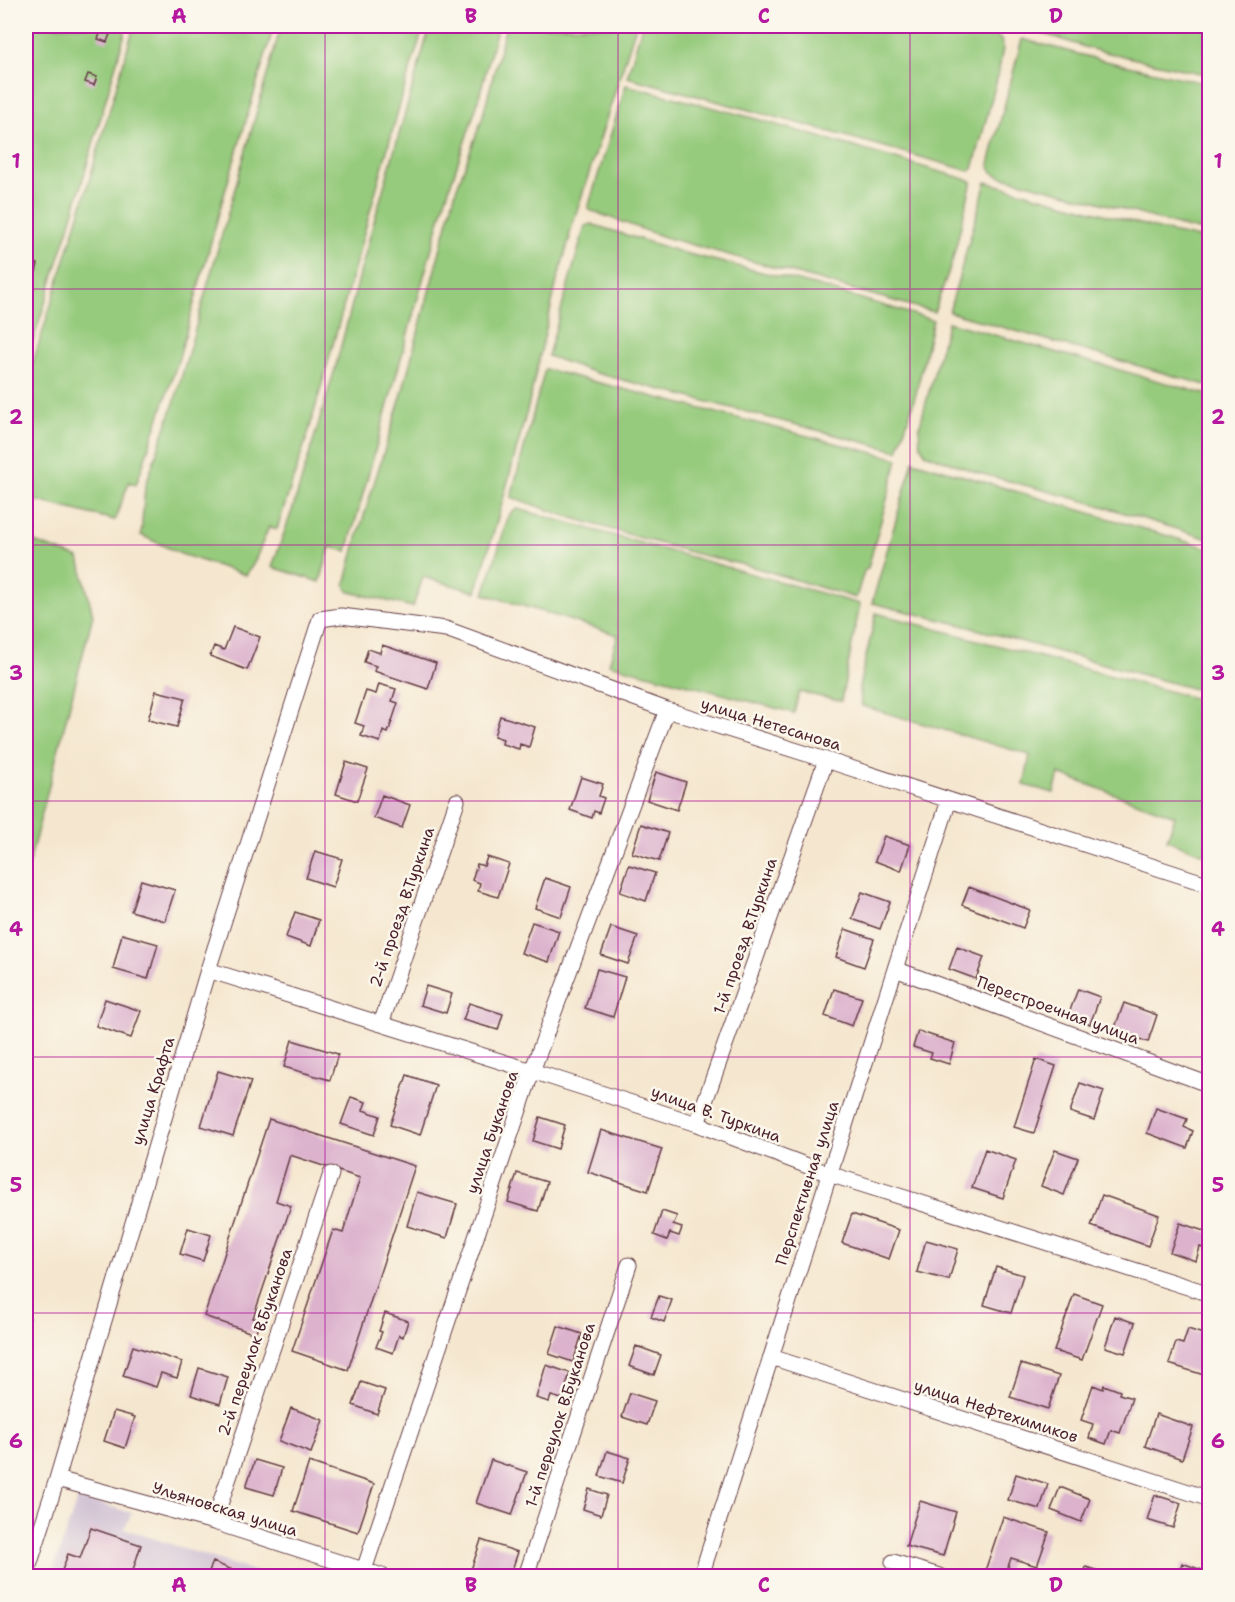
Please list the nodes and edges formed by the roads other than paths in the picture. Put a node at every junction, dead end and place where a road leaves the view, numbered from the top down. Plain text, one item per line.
1 (320, 619) joint
2 (667, 710) junction
3 (826, 759) junction
4 (949, 800) junction
5 (457, 801) dead end
6 (1209, 885) edge
7 (895, 969) junction
8 (208, 970) junction
9 (381, 1024) junction
10 (532, 1071) junction
11 (1209, 1085) edge
12 (697, 1124) junction
13 (331, 1174) dead end
14 (829, 1174) junction
15 (629, 1265) dead end
16 (1209, 1294) edge
17 (771, 1357) junction
18 (57, 1479) junction
19 (1209, 1499) edge
20 (214, 1522) junction
21 (893, 1562) dead end
22 (364, 1570) junction
23 (26, 1575) edge
24 (382, 1576) edge
25 (526, 1576) edge
26 (701, 1576) edge
27 (939, 1576) edge

1 - 2 street, улица Нетесанова
1 - 8 street, улица Крафта
2 - 3 street, улица Нетесанова
2 - 10 street, улица Буканова
3 - 4 street, улица Нетесанова
3 - 12 street, 1-й проезд В.Туркина
4 - 6 street, улица Нетесанова
4 - 7 street, Перспективная улица
5 - 9 street, 2-й проезд В.Туркина
7 - 11 street, Перестроечная улица
7 - 14 street, Перспективная улица
8 - 9 street, улица В. Туркина
8 - 18 street, улица Крафта
9 - 10 street, улица В. Туркина
10 - 12 street, улица В. Туркина
10 - 22 street, улица Буканова
12 - 14 street, улица В. Туркина
13 - 20 street, 2-й переулок В.Буканова
14 - 16 street, улица В. Туркина
14 - 17 street, Перспективная улица
15 - 25 street, 1-й переулок В.Буканова
17 - 19 street, улица Нефтехимиков
17 - 26 street, Перспективная улица
18 - 20 street, Ульяновская улица
18 - 23 street, улица Крафта
20 - 22 street, Ульяновская улица
21 - 27 street
22 - 24 street, Ульяновская улица

